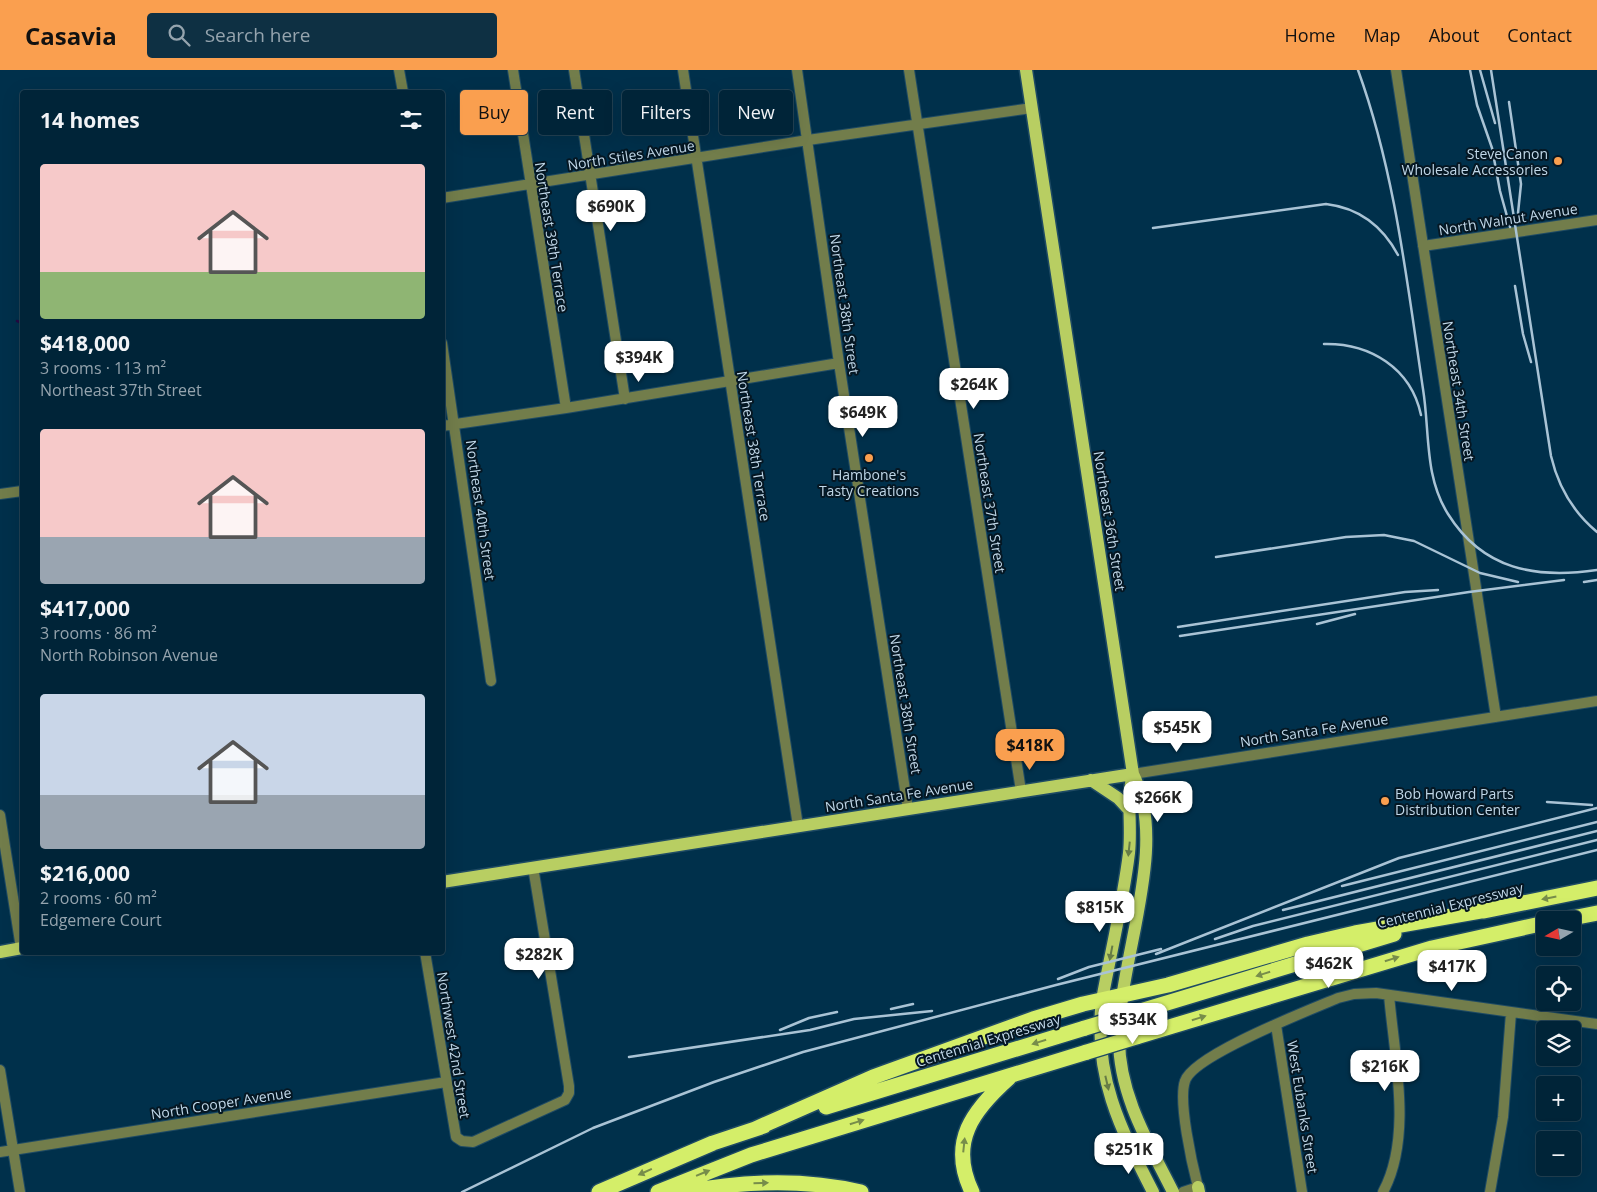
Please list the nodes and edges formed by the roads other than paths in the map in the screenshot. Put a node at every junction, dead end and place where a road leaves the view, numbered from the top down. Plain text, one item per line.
1 (400, 70) edge
2 (513, 70) edge
3 (574, 70) edge
4 (683, 70) edge
5 (797, 70) edge
6 (909, 70) edge
7 (1026, 70) edge
8 (1396, 70) edge
9 (403, 90) edge
10 (1032, 108) junction
11 (918, 126) junction
12 (808, 140) junction
13 (697, 159) junction
14 (589, 175) junction
15 (529, 184) junction
16 (445, 198) edge
17 (1597, 220) edge
18 (1423, 246) junction
19 (445, 362) edge
20 (839, 363) junction
21 (730, 380) junction
22 (625, 399) junction
23 (566, 408) junction
24 (455, 424) junction
25 (445, 426) edge
26 (20, 491) edge
27 (0, 494) edge
28 (491, 681) dead end
29 (1597, 701) edge
30 (1496, 717) junction
31 (1133, 774) junction
32 (1091, 780) junction
33 (1021, 791) junction
34 (908, 809) junction
35 (1130, 811) junction
36 (0, 815) edge
37 (798, 826) junction
38 (533, 868) junction
39 (445, 882) edge
40 (1597, 888) edge
41 (1492, 909) junction
42 (1597, 913) edge
43 (1581, 916) edge
44 (1536, 925) edge
45 (20, 936) edge
46 (20, 948) edge
47 (0, 952) edge
48 (425, 955) edge
49 (1122, 995) junction
50 (1389, 995) junction
51 (1102, 1000) junction
52 (1511, 1013) junction
53 (1597, 1024) edge
54 (1276, 1025) junction
55 (0, 1070) edge
56 (1012, 1075) junction
57 (446, 1082) junction
58 (755, 1129) junction
59 (13, 1150) junction
60 (0, 1152) edge
61 (1198, 1189) edge
62 (20, 1192) edge
63 (599, 1192) edge
64 (658, 1192) edge
65 (684, 1192) edge
66 (861, 1192) edge
67 (972, 1192) edge
68 (1153, 1192) edge
69 (1173, 1192) edge
70 (1183, 1192) edge
71 (1302, 1192) edge
72 (1383, 1192) edge
73 (1490, 1192) edge

1 - 9 street
2 - 15 street, Northeast 39th Terrace
3 - 14 street
4 - 13 street, Northeast 38th Terrace
5 - 12 street, Northeast 38th Street
6 - 11 street, Northeast 37th Street
7 - 10 main road, Northeast 36th Street
8 - 18 street, Northeast 34th Street
10 - 11 street, North Stiles Avenue
10 - 31 main road, Northeast 36th Street
11 - 12 street, North Stiles Avenue
11 - 33 street, Northeast 37th Street
12 - 13 street, North Stiles Avenue
12 - 20 street, Northeast 38th Street
13 - 14 street, North Stiles Avenue
13 - 21 street, Northeast 38th Terrace
14 - 15 street, North Stiles Avenue
14 - 22 street
15 - 16 street, North Stiles Avenue
15 - 23 street, Northeast 39th Terrace
17 - 18 street, North Walnut Avenue
18 - 30 street, Northeast 34th Street
19 - 24 street, Northeast 40th Street
20 - 21 street
20 - 34 street, Northeast 38th Street
21 - 22 street
21 - 37 street, Northeast 38th Terrace
22 - 23 street
23 - 24 street
24 - 25 street
24 - 28 street, Northeast 40th Street
26 - 27 street
29 - 30 street, North Santa Fe Avenue
30 - 31 street, North Santa Fe Avenue
31 - 32 main road, North Santa Fe Avenue
31 - 35 main road
31 - 49 main road, Northeast 36th Street
32 - 33 main road, North Santa Fe Avenue
32 - 35 main road
33 - 34 main road, North Santa Fe Avenue
34 - 37 main road, North Santa Fe Avenue
35 -> 51 main road
36 - 45 street
37 - 38 main road, North Santa Fe Avenue
38 - 39 main road, North Santa Fe Avenue
38 - 57 street, Northwest 42nd Street
40 -> 41 highway, Centennial Expressway
41 - 49 highway
41 -> 58 highway, Centennial Expressway, bridge
42 - 43 highway
56 -> 44 highway, bridge
46 - 47 main road
48 - 57 street, Northwest 42nd Street
49 - 51 highway
49 - 69 main road
50 - 52 street
50 - 54 street
50 - 72 street
51 - 58 highway
51 -> 68 main road
52 - 53 street
52 - 73 street
54 - 61 street
54 - 71 street, West Eubanks Street
55 - 59 street
64 -> 56 highway
67 -> 56 highway
57 - 59 street, North Cooper Avenue
58 -> 63 highway, Centennial Expressway
59 - 60 street, North Cooper Avenue
59 - 62 street
61 - 70 street
65 -> 66 highway

